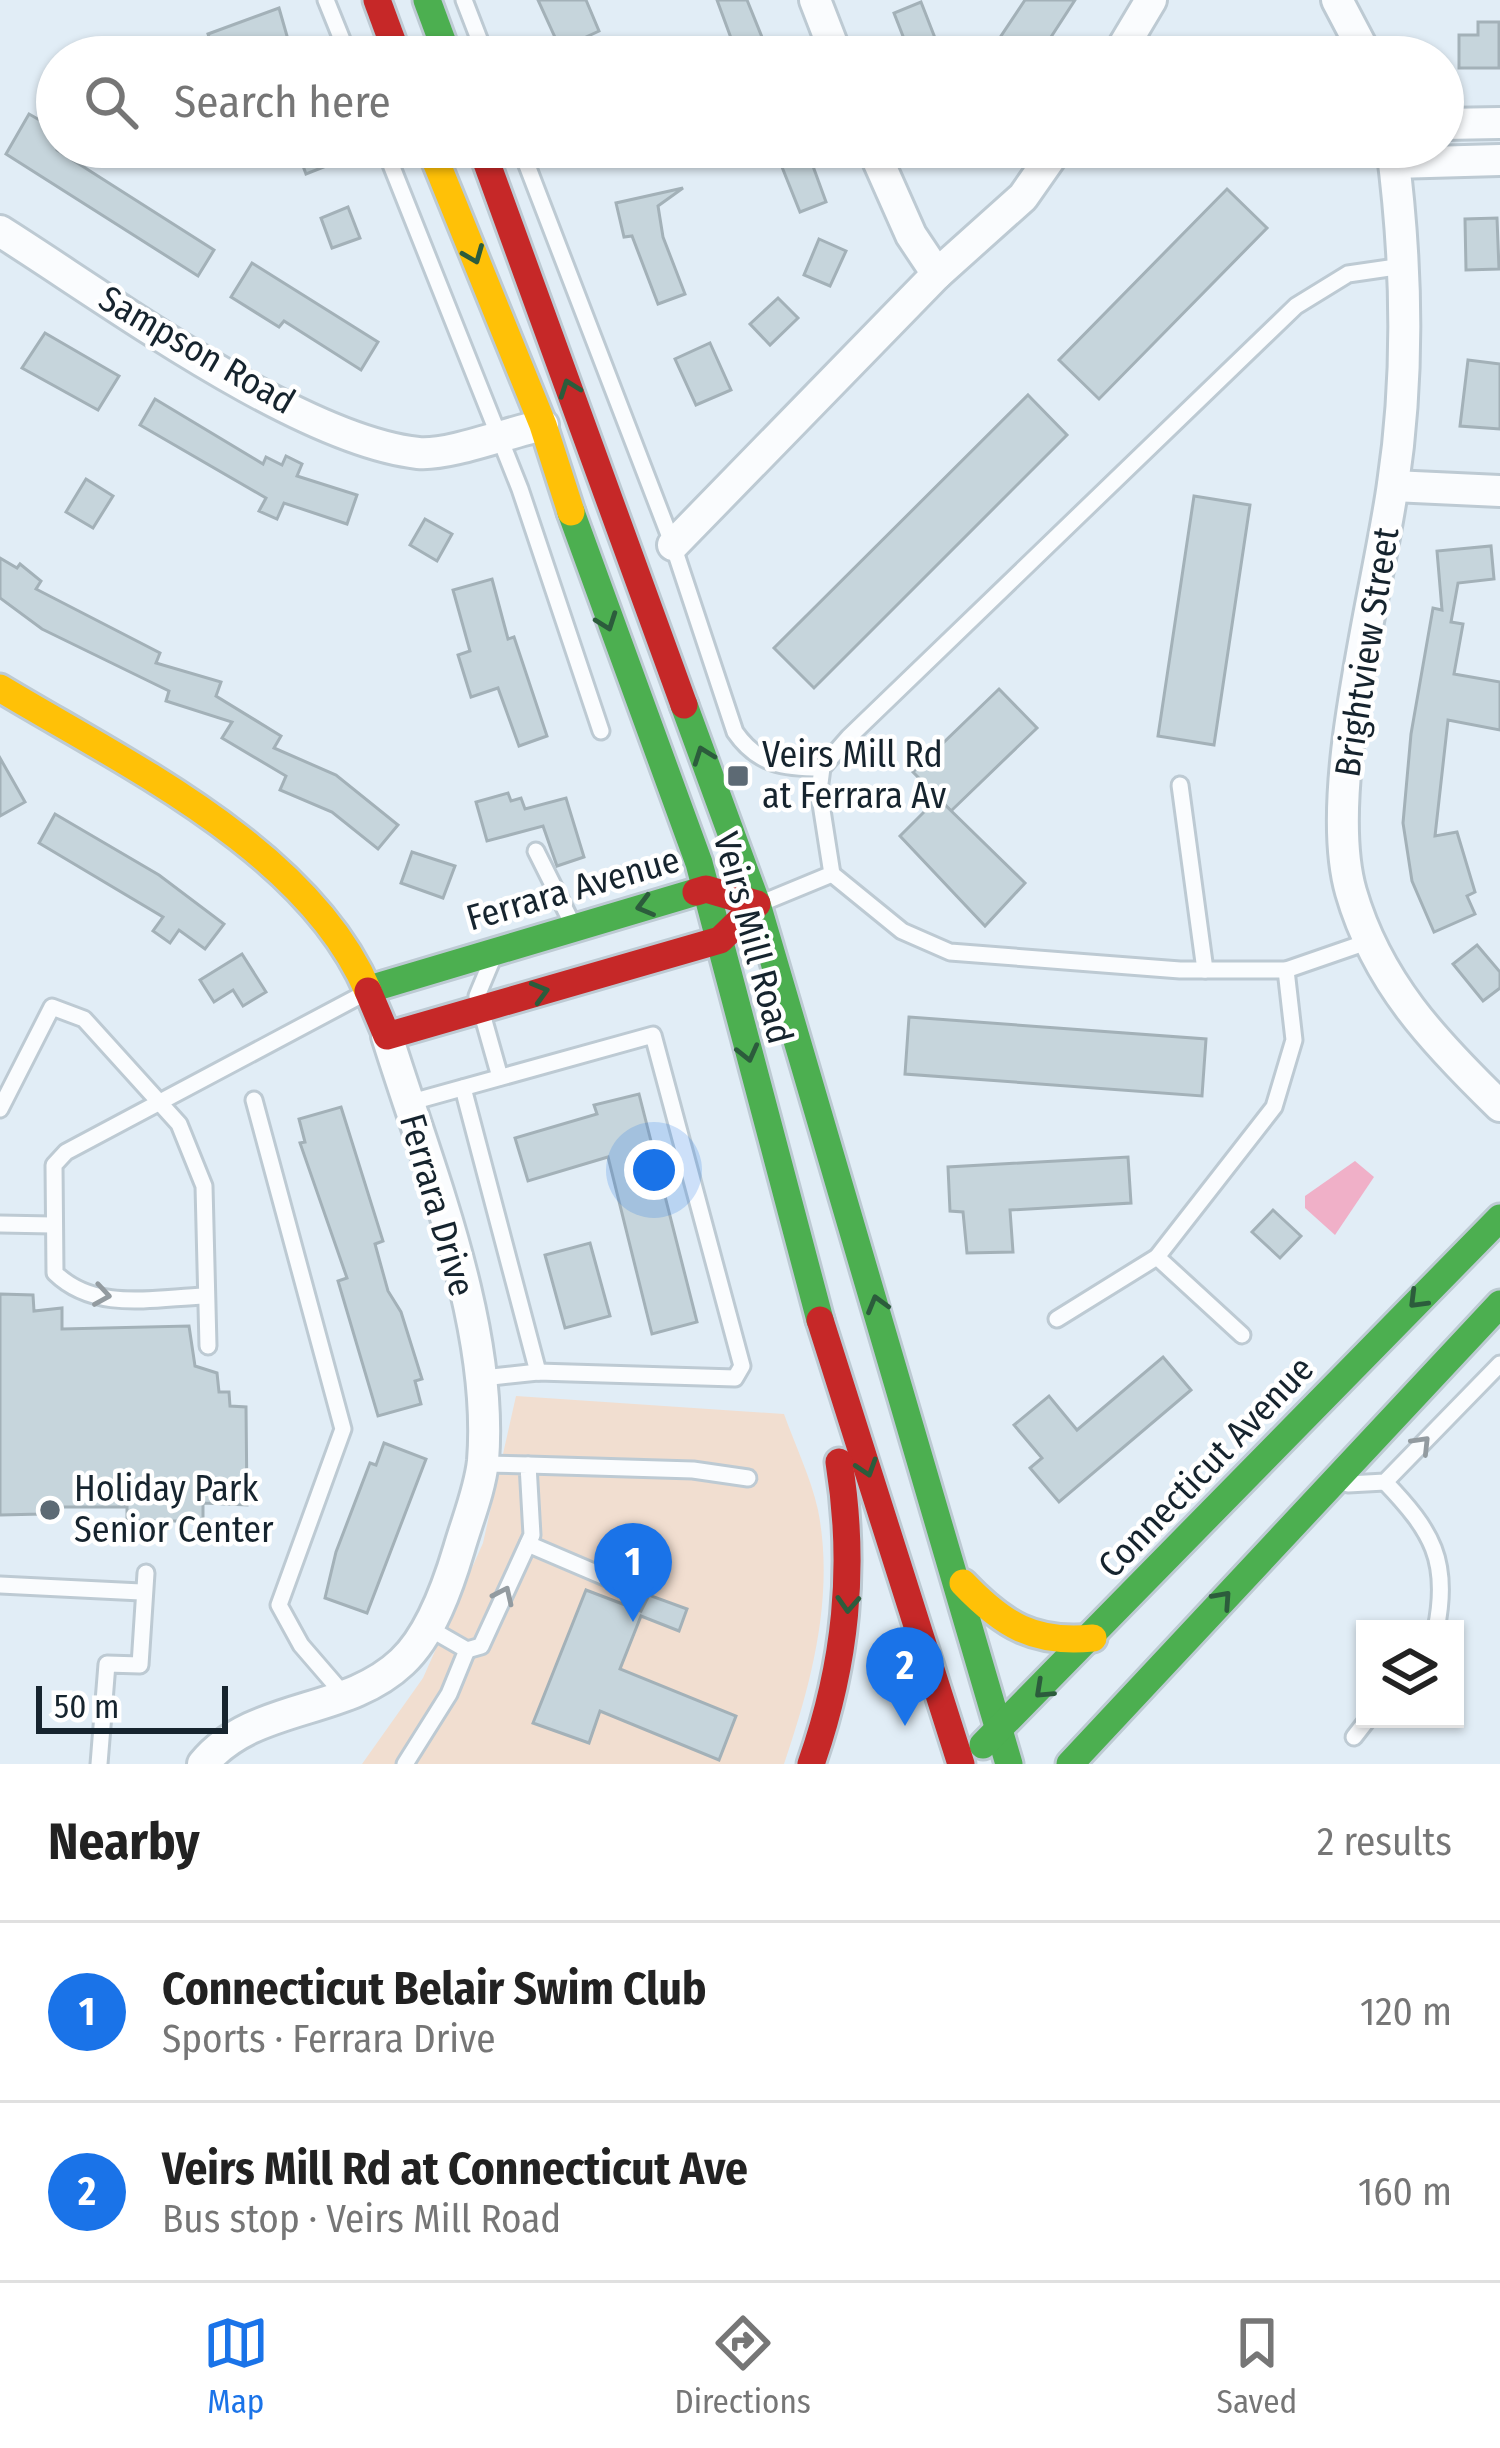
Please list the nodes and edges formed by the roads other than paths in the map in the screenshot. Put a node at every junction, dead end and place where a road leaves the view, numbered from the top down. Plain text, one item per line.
1 (326, 0) edge
2 (377, 0) edge
3 (427, 0) edge
4 (464, 0) edge
5 (815, 0) edge
6 (1151, 0) edge
7 (1337, 0) edge
8 (341, 36) edge
9 (390, 36) edge
10 (440, 36) edge
11 (478, 36) edge
12 (829, 36) edge
13 (1130, 36) edge
14 (1356, 36) edge
15 (1500, 123) edge
16 (1464, 124) edge
17 (1464, 158) edge
18 (1500, 160) edge
19 (392, 168) edge
20 (439, 168) edge
21 (489, 168) edge
22 (528, 168) edge
23 (881, 168) edge
24 (1043, 168) edge
25 (1395, 168) edge
26 (0, 231) edge
27 (1406, 266) junction
28 (937, 274) junction
29 (543, 425) junction
30 (498, 434) junction
31 (1393, 486) junction
32 (1500, 490) edge
33 (673, 545) junction
34 (0, 688) edge
35 (602, 731) dead end
36 (822, 768) junction
37 (1180, 785) dead end
38 (536, 851) dead end
39 (832, 874) junction
40 (706, 889) junction
41 (757, 904) junction
42 (573, 926) junction
43 (720, 940) junction
44 (1367, 942) junction
45 (499, 947) junction
46 (1205, 970) junction
47 (1286, 970) junction
48 (373, 988) junction
49 (479, 1010) junction
50 (387, 1036) junction
51 (500, 1077) junction
52 (463, 1088) junction
53 (254, 1100) dead end
54 (158, 1102) junction
55 (408, 1103) junction
56 (1500, 1106) edge
57 (0, 1109) edge
58 (1500, 1217) edge
59 (0, 1225) edge
60 (52, 1225) junction
61 (795, 1240) junction
62 (1157, 1257) junction
63 (204, 1296) junction
64 (1500, 1304) edge
65 (1057, 1319) dead end
66 (1242, 1335) dead end
67 (208, 1346) dead end
68 (1500, 1364) edge
69 (538, 1372) junction
70 (483, 1378) junction
71 (483, 1464) junction
72 (528, 1465) junction
73 (748, 1478) dead end
74 (1385, 1482) junction
75 (1327, 1484) junction
76 (528, 1544) junction
77 (146, 1574) dead end
78 (958, 1578) junction
79 (0, 1586) edge
80 (638, 1591) dead end
81 (141, 1592) junction
82 (1438, 1620) edge
83 (427, 1627) junction
84 (1093, 1638) junction
85 (467, 1650) junction
86 (1144, 1685) junction
87 (345, 1696) junction
88 (1002, 1727) junction
89 (1361, 1728) edge
90 (1354, 1737) dead end
91 (99, 1764) edge
92 (202, 1764) edge
93 (405, 1764) edge
94 (812, 1764) edge
95 (962, 1764) edge
96 (1009, 1764) edge
97 (1070, 1764) edge
98 (1097, 1764) edge

1 - 8 lane
2 - 9 main road
3 - 10 main road
4 - 11 lane
5 - 12 street
6 - 13 street
7 - 14 street
15 - 16 street
17 - 18 street
19 - 30 lane
20 -> 29 main road, Veirs Mill Road
41 -> 21 main road, Veirs Mill Road
22 - 33 lane
23 - 28 street
24 - 28 street
25 - 27 street, Brightview Street
26 - 30 street, Sampson Road
27 - 31 street, Brightview Street
27 - 36 lane
28 - 33 street
29 - 30 street, Sampson Road
29 -> 40 main road, Veirs Mill Road
30 - 35 lane
31 - 32 street
31 - 44 street, Brightview Street
33 - 36 lane
34 - 48 main road, Ferrara Drive
36 - 39 lane
37 - 46 lane
38 - 42 lane
39 - 41 lane, Veirs Mill Road
39 - 46 lane
40 - 41 main road, Ferrara Avenue
40 -> 42 main road, Ferrara Avenue
40 - 43 main road, Veirs Mill Road
41 - 43 main road
78 -> 41 main road, Veirs Mill Road
42 - 45 main road, Ferrara Avenue
49 -> 43 main road
43 -> 61 main road, Veirs Mill Road
44 - 47 lane
44 - 56 street, Brightview Street
45 - 48 main road, Ferrara Avenue
45 - 49 lane
46 - 47 lane
47 - 62 lane
48 - 50 main road, Ferrara Drive
48 - 54 lane
49 - 50 main road
49 - 51 lane
50 - 55 street, Ferrara Drive
51 - 52 lane
51 - 69 lane
52 - 55 lane
52 - 69 lane
53 - 87 lane
54 - 57 lane
54 - 60 lane
54 - 63 lane
55 - 70 street, Ferrara Drive
58 -> 84 main road, Connecticut Avenue
59 - 60 lane
60 -> 63 lane
61 -> 94 main road
61 -> 95 main road, Veirs Mill Road
62 - 65 lane
62 - 66 lane
63 - 67 lane
64 - 75 main road
74 -> 68 lane
69 - 70 lane
70 - 71 street, Ferrara Drive
71 - 72 lane
71 - 83 street, Ferrara Drive
72 - 73 lane
72 - 76 lane
74 - 75 lane
74 - 82 lane
86 -> 75 main road
76 - 80 lane
85 -> 76 lane
77 - 81 lane
78 - 84 main road
78 - 88 main road, Veirs Mill Road
79 - 81 lane
81 - 91 lane
83 - 85 lane
83 - 87 street, Ferrara Drive
84 -> 88 main road, Connecticut Avenue
85 - 93 lane
86 - 97 main road
86 - 98 main road
87 - 92 street, Ferrara Drive
88 - 95 main road, Connecticut Avenue
88 - 96 main road, Veirs Mill Road
89 - 90 lane

